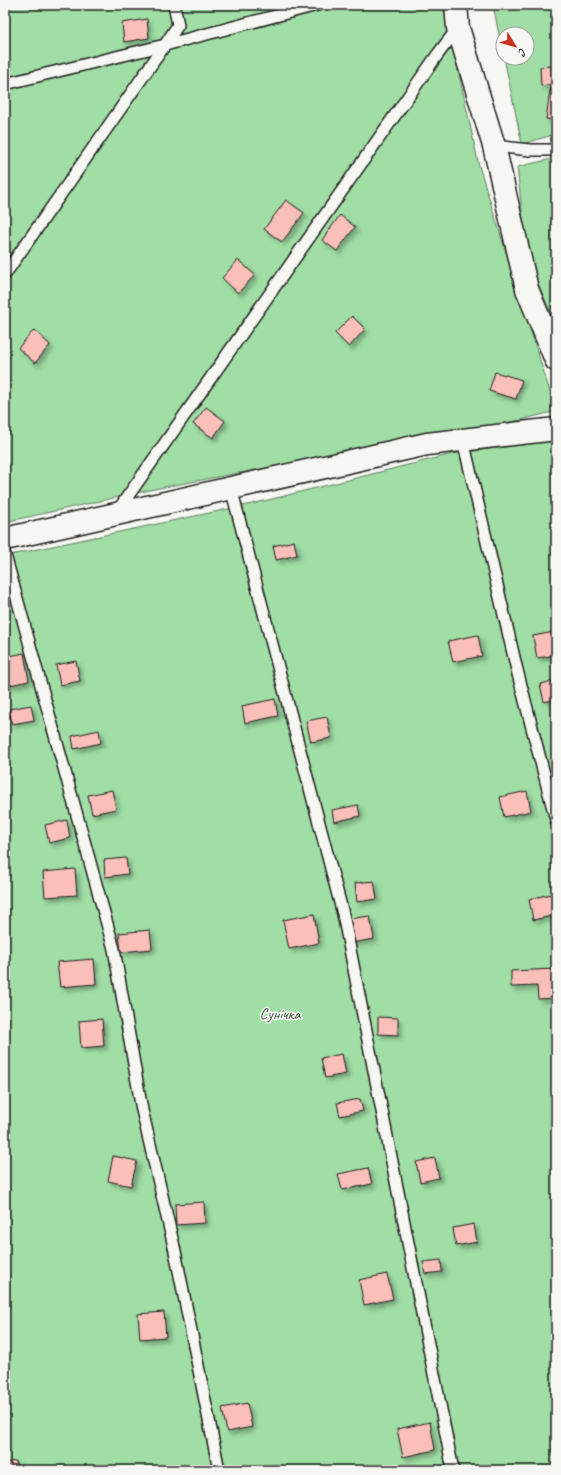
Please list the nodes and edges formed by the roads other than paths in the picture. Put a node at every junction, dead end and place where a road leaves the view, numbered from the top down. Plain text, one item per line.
1 (174, 5) edge
2 (317, 5) edge
3 (456, 5) edge
4 (458, 28) junction
5 (165, 45) junction
6 (5, 84) edge
7 (494, 146) junction
8 (556, 150) edge
9 (5, 274) edge
10 (556, 360) edge
11 (556, 429) edge
12 (464, 440) junction
13 (231, 488) junction
14 (116, 513) junction
15 (5, 539) edge
16 (5, 555) edge
17 (556, 820) edge
18 (219, 1470) edge
19 (453, 1470) edge

1 - 5 lane
2 - 5 lane
3 - 4 street
4 - 7 street
4 - 14 lane
5 - 6 lane
5 - 9 lane
7 - 8 lane
7 - 10 street
11 - 12 street
12 - 13 street
12 - 17 lane
13 - 14 street
13 - 19 lane
14 - 15 street
16 - 18 lane

